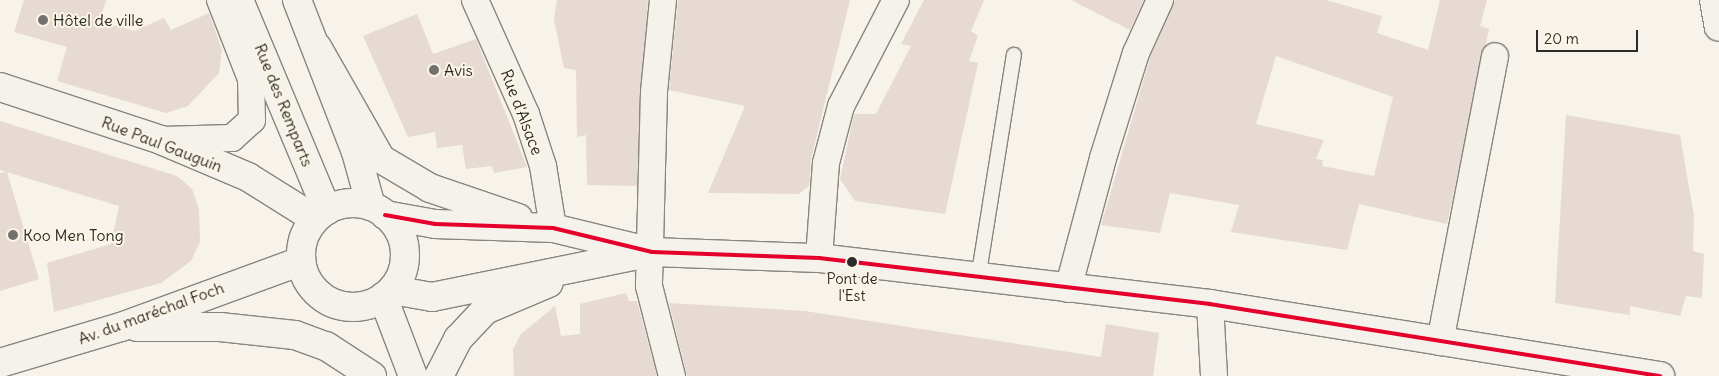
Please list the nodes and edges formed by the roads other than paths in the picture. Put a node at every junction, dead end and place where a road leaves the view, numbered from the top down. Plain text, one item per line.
1 (220, 0) edge
2 (239, 0) edge
3 (297, 0) edge
4 (475, 0) edge
5 (663, 0) edge
6 (896, 0) edge
7 (1160, 0) edge
8 (1714, 0) edge
9 (1719, 27) edge
10 (316, 46) junction
11 (1014, 55) dead end
12 (1495, 56) dead end
13 (0, 88) edge
14 (161, 140) junction
15 (378, 211) junction
16 (321, 214) junction
17 (553, 228) junction
18 (652, 252) junction
19 (819, 258) junction
20 (301, 261) junction
21 (599, 262) junction
22 (978, 279) junction
23 (1068, 289) junction
24 (388, 293) junction
25 (1210, 304) junction
26 (121, 327) junction
27 (1440, 342) junction
28 (0, 363) edge
29 (372, 376) edge
30 (413, 376) edge
31 (439, 376) edge
32 (672, 376) edge
33 (1214, 376) edge
34 (1660, 376) edge

1 - 14 street
2 - 16 main road, Rue des Remparts
3 - 10 main road
4 - 17 street, Rue d'Alsace
5 - 18 street
6 - 19 street
7 - 23 street
8 - 9 main road
10 - 15 main road
10 - 17 main road
11 - 22 lane
12 - 27 street
13 - 14 main road, Rue Paul Gauguin
14 - 16 main road, Rue Paul Gauguin
15 - 16 main road
15 - 17 main road
15 - 24 main road
16 - 20 main road
17 - 18 main road
18 - 19 main road
18 - 21 main road
18 - 32 street
19 - 22 main road
20 - 24 main road
20 - 26 main road, Av. du maréchal Foch
21 - 24 main road
21 - 31 main road
22 - 23 main road
23 - 25 main road
24 - 30 main road
25 - 27 main road
25 - 33 street
26 - 28 main road, Av. du maréchal Foch
26 - 29 main road
27 - 34 main road

